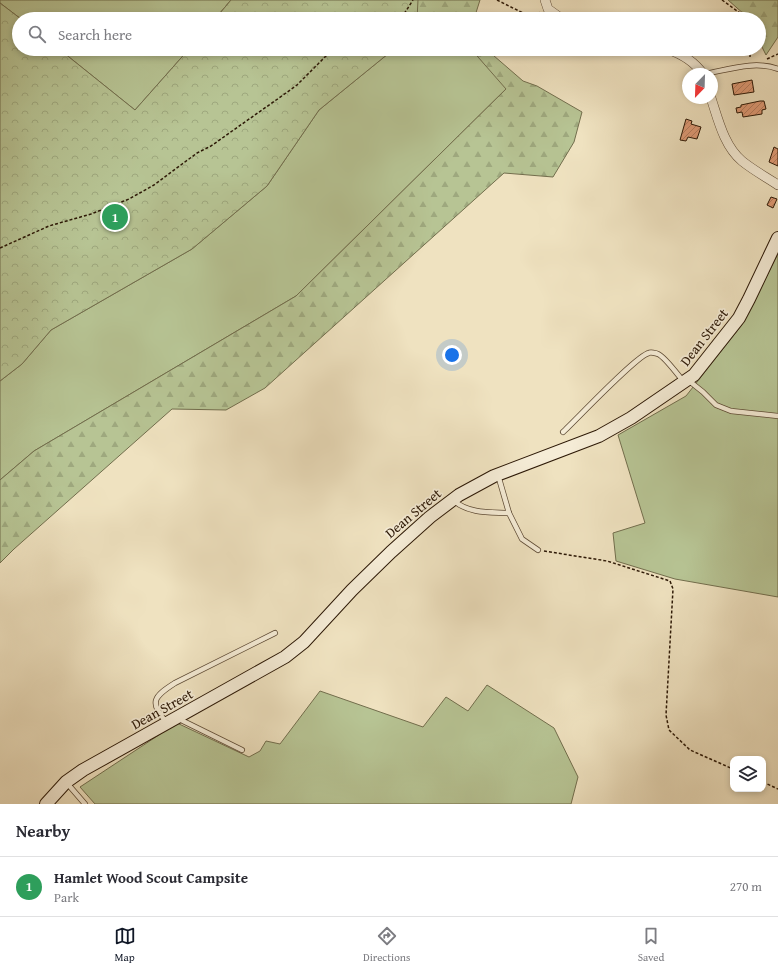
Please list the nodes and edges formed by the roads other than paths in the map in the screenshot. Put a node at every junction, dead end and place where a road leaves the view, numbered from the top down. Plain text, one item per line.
1 (546, 4) edge
2 (555, 12) edge
3 (684, 56) edge
4 (697, 68) edge
5 (778, 69) edge
6 (718, 72) edge
7 (713, 104) edge
8 (778, 185) edge
9 (778, 238) edge
10 (686, 381) junction
11 (778, 416) edge
12 (563, 432) dead end
13 (498, 475) junction
14 (452, 500) junction
15 (509, 513) junction
16 (538, 550) road end
17 (275, 633) dead end
18 (172, 720) junction
19 (242, 750) dead end
20 (66, 782) junction
21 (46, 804) edge
22 (85, 804) edge

1 - 2 street
3 - 4 street
5 - 6 lane
7 - 8 street
9 - 10 street, Dean Street
10 - 11 lane
10 - 12 lane
10 - 13 street, Dean Street
13 - 14 street, Dean Street
13 - 15 lane
14 - 15 lane
14 - 18 street, Dean Street
15 - 16 lane
17 - 18 lane
18 - 19 lane
18 - 20 street, Dean Street
20 - 21 street, Dean Street
20 - 22 lane

